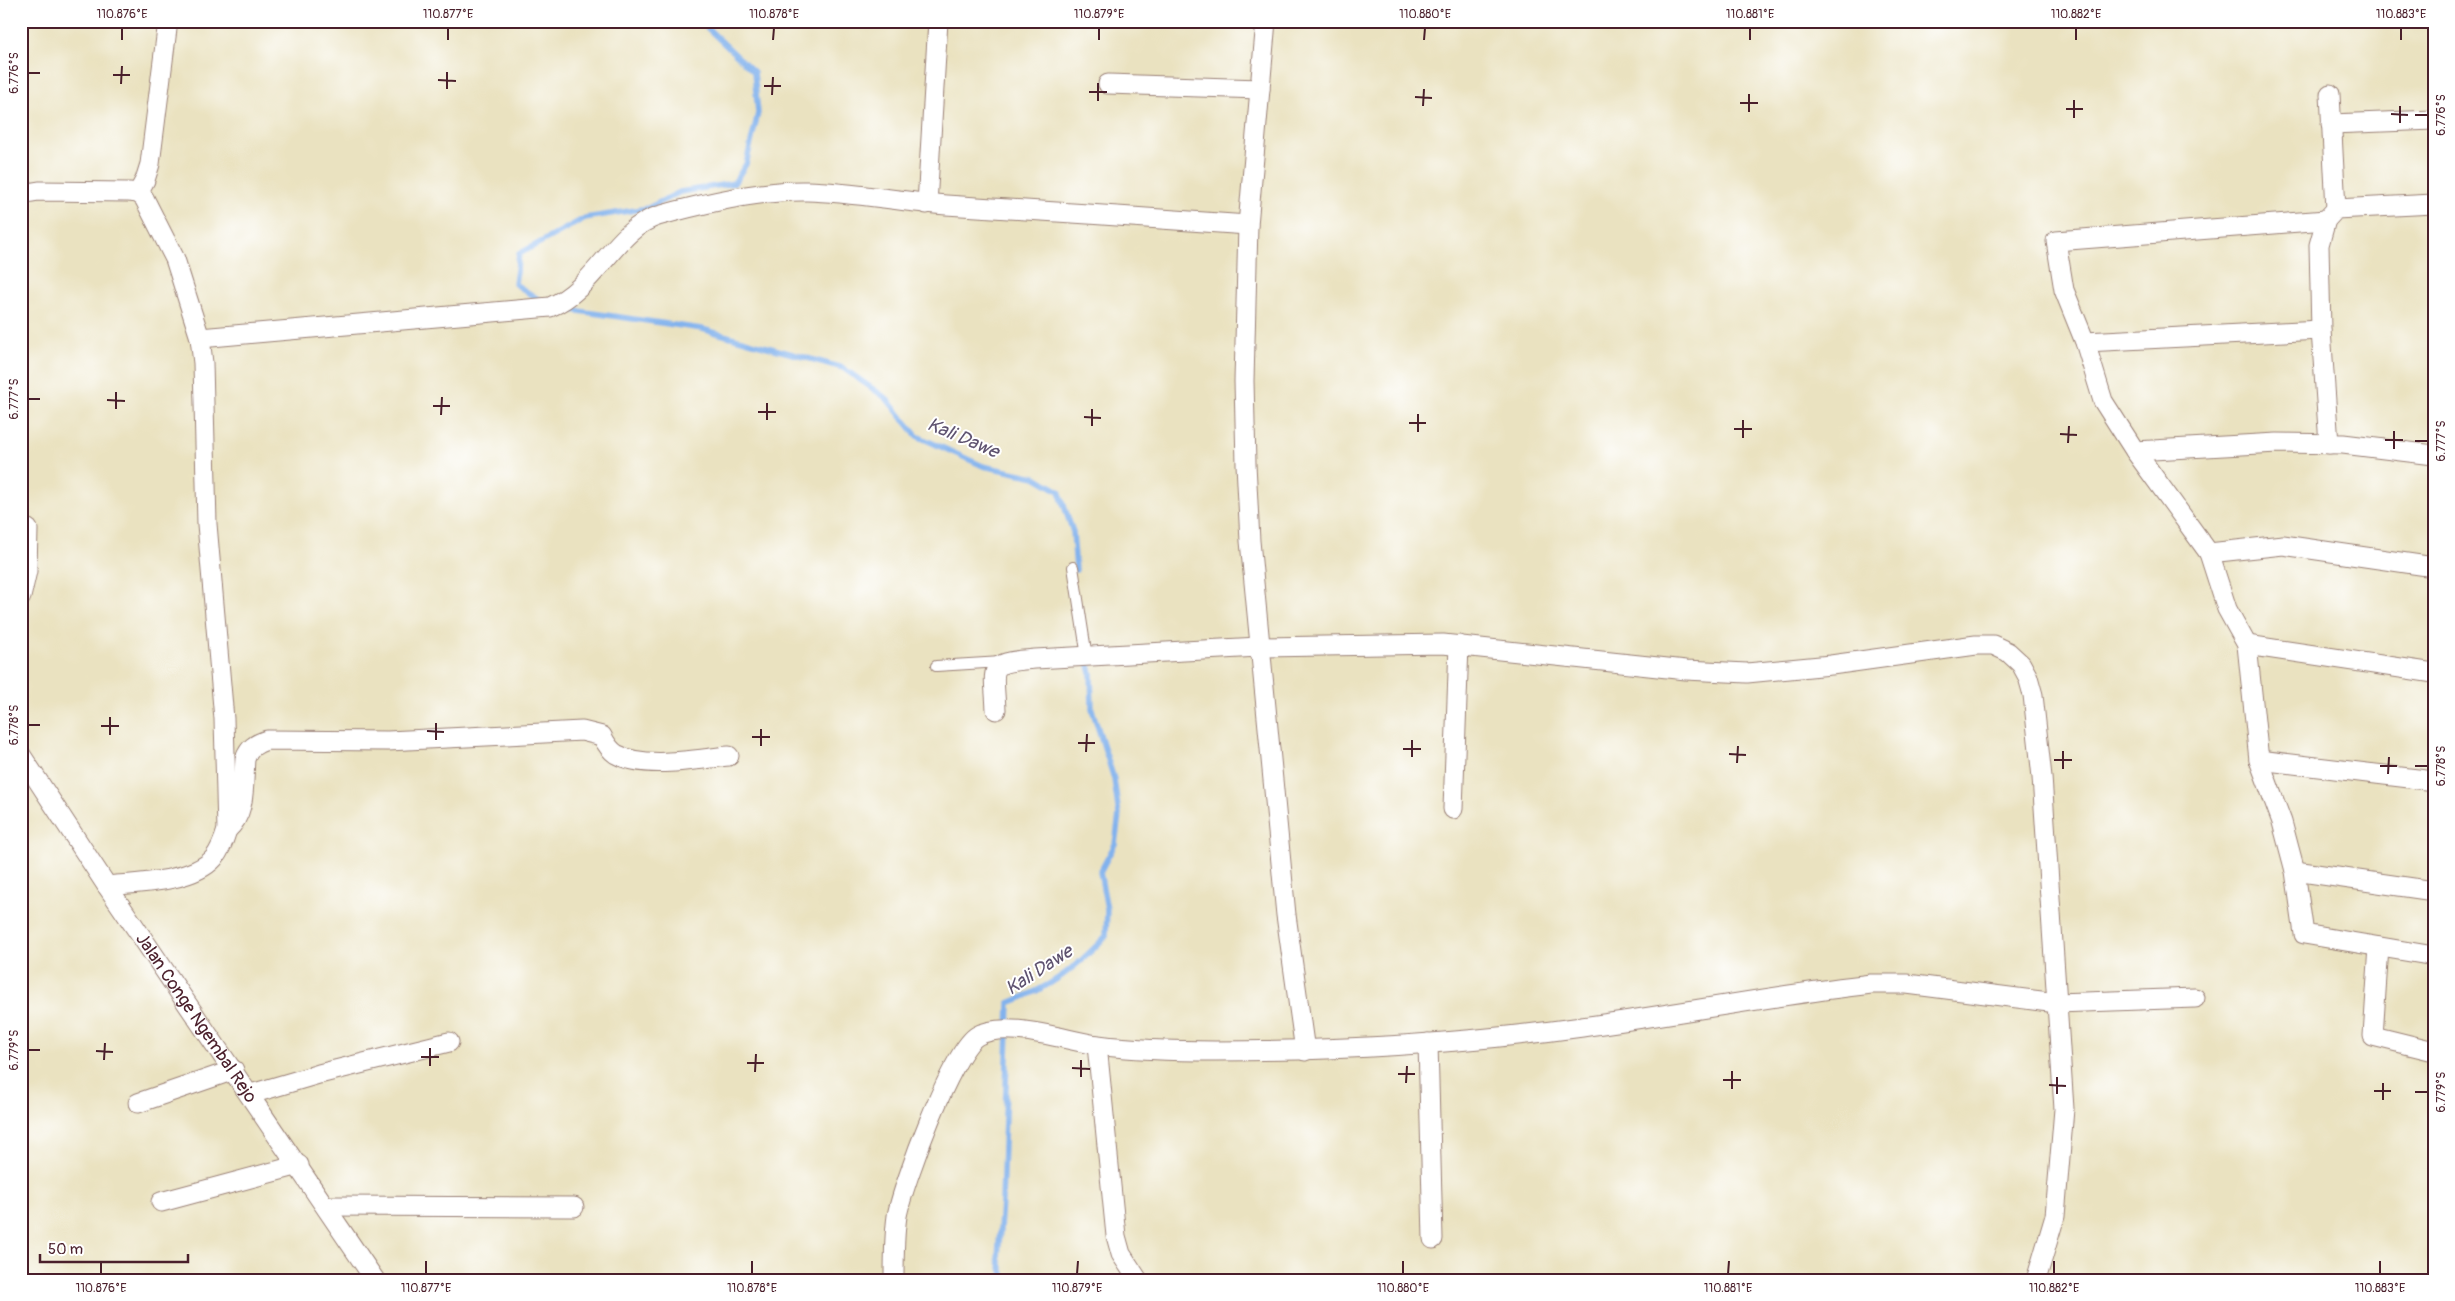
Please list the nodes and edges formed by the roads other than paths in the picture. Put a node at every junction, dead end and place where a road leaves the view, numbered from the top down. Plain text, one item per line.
1 (168, 21) edge
2 (938, 21) edge
3 (1266, 21) edge
4 (1108, 84) dead end
5 (1260, 89) junction
6 (2330, 94) dead end
7 (2434, 120) edge
8 (2331, 124) junction
9 (138, 193) junction
10 (21, 194) edge
11 (927, 204) junction
12 (2434, 204) edge
13 (2331, 214) junction
14 (1248, 225) junction
15 (2321, 330) junction
16 (200, 338) junction
17 (2085, 342) junction
18 (2329, 444) junction
19 (2135, 451) junction
20 (2434, 455) edge
21 (28, 529) dead end
22 (2209, 553) junction
23 (1073, 567) dead end
24 (2434, 567) edge
25 (21, 597) edge
26 (1459, 645) junction
27 (2247, 645) junction
28 (1259, 647) junction
29 (1087, 657) junction
30 (1003, 662) junction
31 (936, 666) dead end
32 (2434, 673) edge
33 (996, 710) dead end
34 (21, 755) edge
35 (729, 756) dead end
36 (2259, 760) junction
37 (2434, 781) edge
38 (1453, 809) dead end
39 (227, 830) junction
40 (2295, 871) junction
41 (107, 886) junction
42 (2434, 891) edge
43 (2379, 947) junction
44 (2434, 956) edge
45 (2194, 998) dead end
46 (2057, 1003) junction
47 (449, 1042) dead end
48 (1428, 1043) junction
49 (1097, 1045) junction
50 (1305, 1051) junction
51 (2434, 1051) edge
52 (234, 1070) junction
53 (251, 1094) junction
54 (138, 1103) dead end
55 (298, 1165) junction
56 (160, 1202) dead end
57 (326, 1206) junction
58 (574, 1207) dead end
59 (1433, 1238) dead end
60 (375, 1280) edge
61 (894, 1280) edge
62 (1138, 1280) edge
63 (2036, 1280) edge

1 - 9 street
2 - 11 street
3 - 5 street
4 - 5 street
5 - 14 street
6 - 8 street
7 - 8 street
8 - 13 street
9 - 10 street
9 - 16 street
11 - 14 street
11 - 16 street
12 - 13 street
13 - 15 street
13 - 17 street
14 - 28 street
15 - 17 street
15 - 18 street
16 - 39 street
17 - 19 street
18 - 19 street
18 - 20 street
19 - 22 street
21 - 25 street
22 - 24 street
22 - 27 street
23 - 29 lane
26 - 28 street
26 - 38 street
26 - 46 street
27 - 32 street
27 - 36 street
28 - 29 street
28 - 50 street
29 - 30 street
30 - 31 lane
30 - 33 street
34 - 41 street, Jalan Conge Ngembal Rejo
35 - 39 street
36 - 37 street
36 - 40 street
39 - 41 street
40 - 42 street
40 - 43 street
41 - 52 street, Jalan Conge Ngembal Rejo
43 - 44 street
43 - 51 street
45 - 46 street
46 - 48 street
46 - 63 street
47 - 53 street
48 - 50 street
48 - 59 street
49 - 50 street
49 - 61 street
49 - 62 street
52 - 53 street, Jalan Conge Ngembal Rejo
52 - 54 street
53 - 55 street, Jalan Conge Ngembal Rejo
55 - 56 street
55 - 57 street, Jalan Conge Ngembal Rejo
57 - 58 street
57 - 60 street, Jalan Conge Ngembal Rejo

